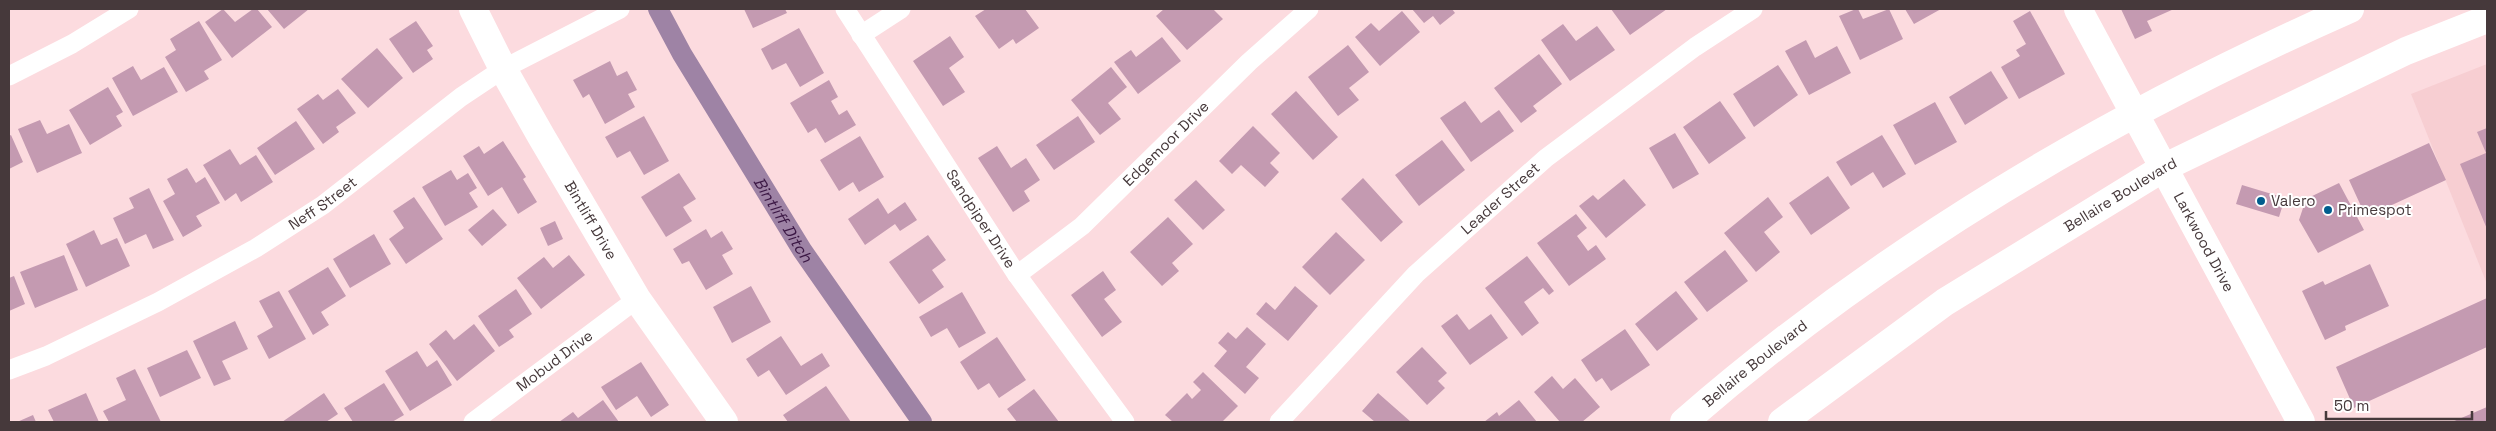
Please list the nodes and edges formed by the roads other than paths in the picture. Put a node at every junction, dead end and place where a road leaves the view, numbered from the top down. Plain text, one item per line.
1 (129, 9) edge
2 (473, 9) edge
3 (620, 9) edge
4 (845, 9) edge
5 (901, 9) edge
6 (1309, 9) edge
7 (1753, 9) edge
8 (2078, 9) edge
9 (2350, 9) edge
10 (2487, 19) edge
11 (861, 35) junction
12 (503, 69) junction
13 (9, 76) edge
14 (2134, 112) junction
15 (2165, 167) junction
16 (1017, 274) junction
17 (637, 299) junction
18 (9, 370) edge
19 (473, 422) edge
20 (724, 422) edge
21 (1125, 422) edge
22 (1279, 422) edge
23 (1684, 422) edge
24 (1782, 422) edge
25 (2301, 422) edge

1 - 13 street
2 - 12 main road, Bintliff Drive
3 - 12 street, Neff Street
4 - 11 street, Sandpiper Drive
5 - 11 street
6 - 16 street, Edgemoor Drive
7 - 22 street, Leader Street
8 - 14 main road, Larkwood Drive
9 - 14 main road, Bellaire Boulevard
10 - 15 main road, Bellaire Boulevard
11 - 16 street, Sandpiper Drive
12 - 17 main road, Bintliff Drive
12 - 18 street, Neff Street
14 - 15 main road, Larkwood Drive
14 - 23 main road, Bellaire Boulevard
15 - 24 main road, Bellaire Boulevard
15 - 25 main road, Larkwood Drive
16 - 21 street, Sandpiper Drive
17 - 19 street, Mobud Drive
17 - 20 main road, Bintliff Drive

